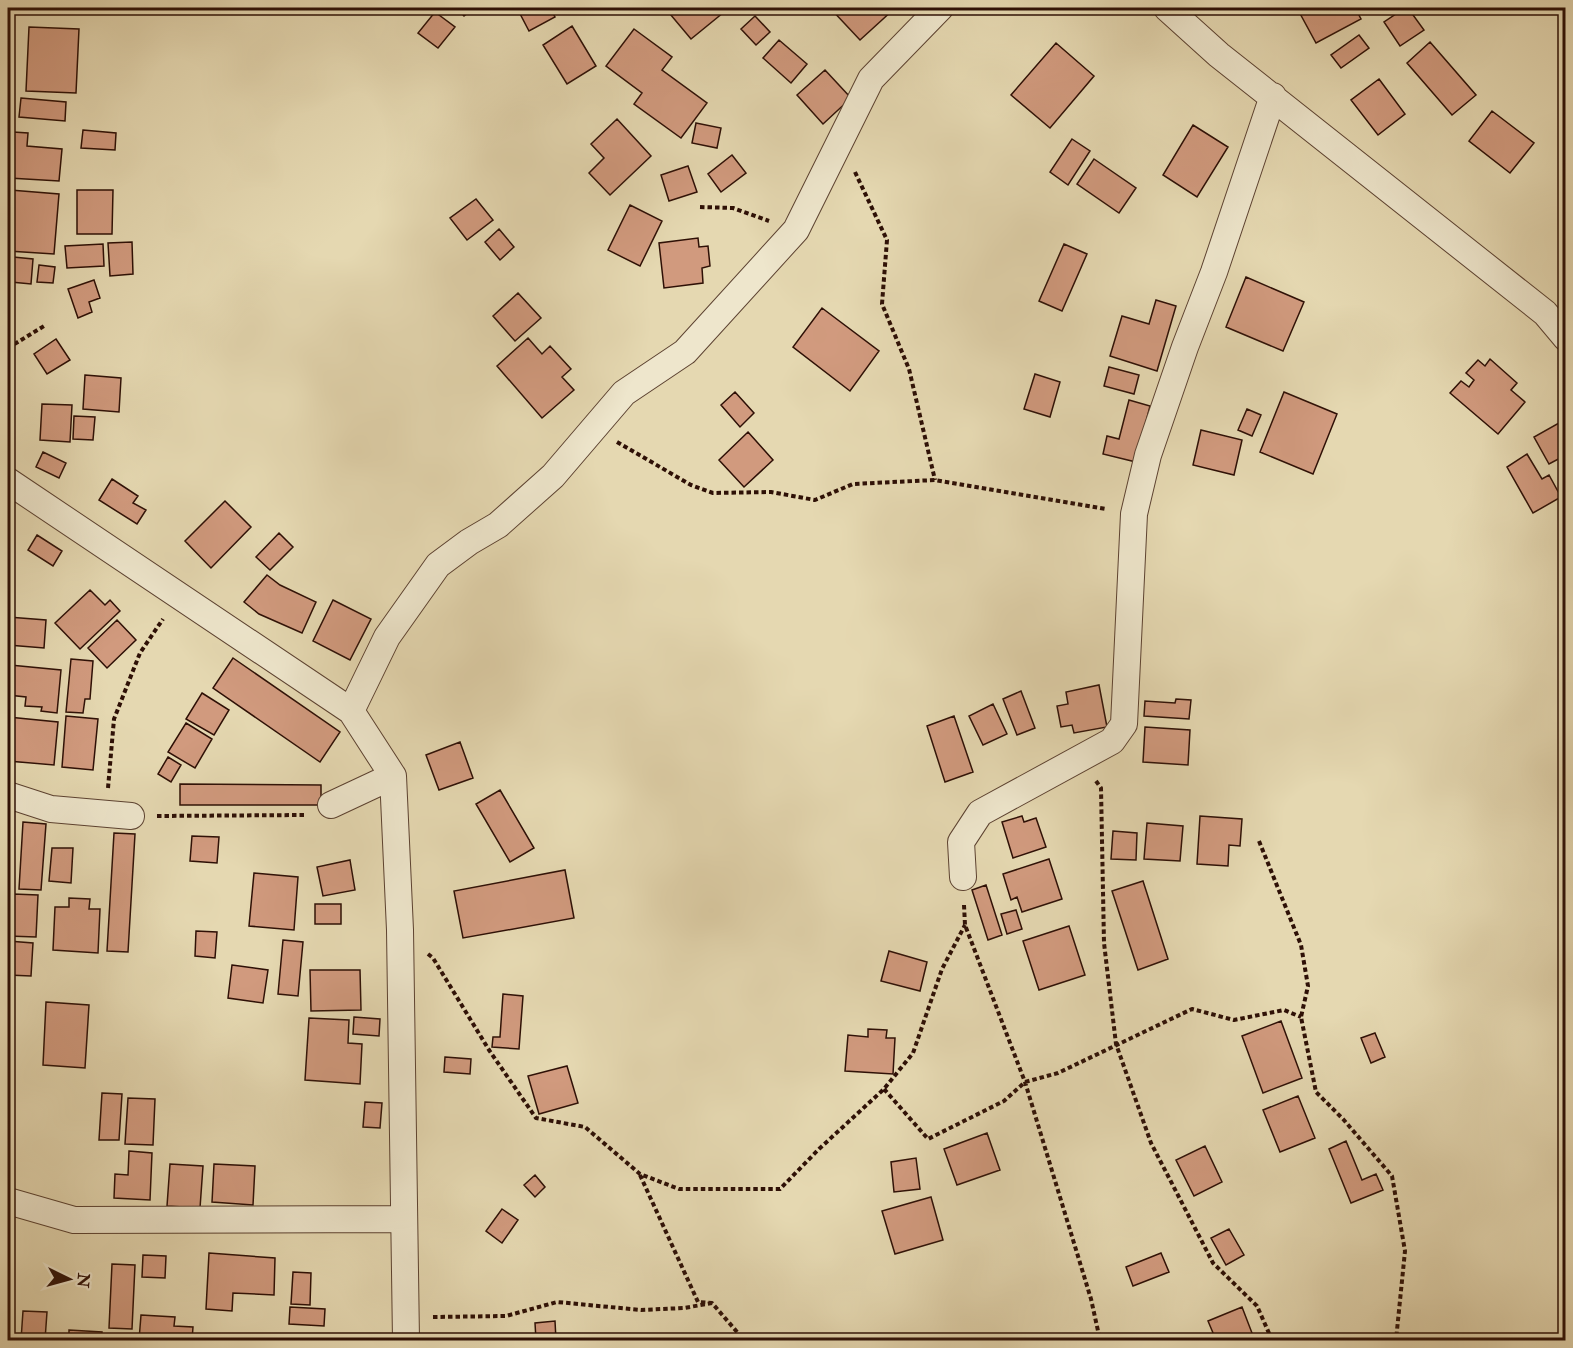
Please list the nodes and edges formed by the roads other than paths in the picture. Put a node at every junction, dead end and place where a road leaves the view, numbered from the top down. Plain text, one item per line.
1 (940, 8) edge
2 (1167, 8) edge
3 (1273, 96) junction
4 (1566, 338) edge
5 (8, 482) edge
6 (351, 711) junction
7 (393, 776) junction
8 (8, 795) edge
9 (331, 805) road end
10 (131, 816) road end
11 (963, 877) road end
12 (8, 1201) edge
13 (403, 1219) junction
14 (406, 1329) edge

1 - 6 street
2 - 3 street
3 - 4 street
3 - 11 street
5 - 6 street
6 - 7 street
7 - 9 street
7 - 13 street
8 - 10 street
12 - 13 street
13 - 14 street

